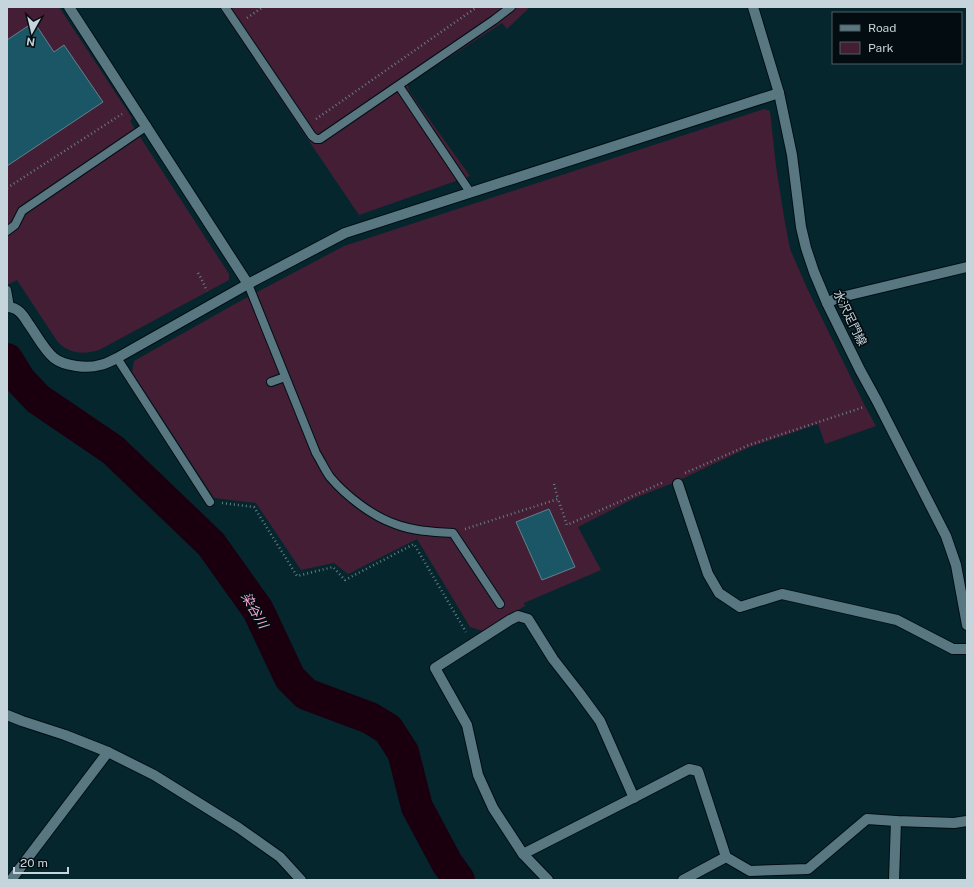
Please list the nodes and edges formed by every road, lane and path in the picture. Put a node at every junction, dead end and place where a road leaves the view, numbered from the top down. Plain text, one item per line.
1 (69, 7) edge
2 (225, 7) edge
3 (263, 7) edge
4 (476, 7) edge
5 (512, 7) edge
6 (753, 7) edge
7 (245, 20) dead end
8 (398, 86) junction
9 (779, 93) junction
10 (126, 108) dead end
11 (314, 121) dead end
12 (147, 126) junction
13 (7, 188) edge
14 (470, 192) junction
15 (7, 231) edge
16 (967, 267) edge
17 (198, 273) dead end
18 (248, 284) junction
19 (7, 290) edge
20 (209, 295) dead end
21 (827, 303) junction
22 (9, 307) edge
23 (117, 358) junction
24 (286, 377) junction
25 (271, 382) dead end
26 (868, 405) dead end
27 (682, 474) dead end
28 (668, 480) dead end
29 (554, 484) dead end
30 (678, 484) dead end
31 (558, 499) junction
32 (210, 502) joint
33 (453, 532) junction
34 (500, 604) dead end
35 (967, 625) edge
36 (486, 636) junction
37 (967, 649) edge
38 (7, 715) edge
39 (108, 752) junction
40 (634, 798) junction
41 (896, 821) junction
42 (967, 821) edge
43 (523, 854) junction
44 (726, 857) junction
45 (11, 880) edge
46 (301, 880) edge
47 (548, 880) edge
48 (683, 880) edge
49 (894, 880) edge

1 - 12 street
2 - 8 lane
3 - 7 path
4 - 11 path
5 - 8 lane
6 - 9 street, 水沢足門線
8 - 14 lane
9 - 14 street
9 - 21 street, 水沢足門線
10 - 13 path
12 - 15 lane
12 - 18 street
14 - 18 street
16 - 21 street
17 - 20 path
18 - 23 street
18 - 24 lane
19 - 22 lane
21 - 35 street, 水沢足門線
22 - 23 street
23 - 32 lane
24 - 25 lane
24 - 33 lane
26 - 27 path
28 - 31 path
29 - 31 path
30 - 37 street
31 - 33 path
32 - 36 path
33 - 34 lane
36 - 40 street
36 - 43 street
38 - 39 street
39 - 45 street
39 - 46 street
40 - 43 street
40 - 44 street
41 - 42 street
41 - 44 street
41 - 49 street
43 - 47 street
44 - 48 street

